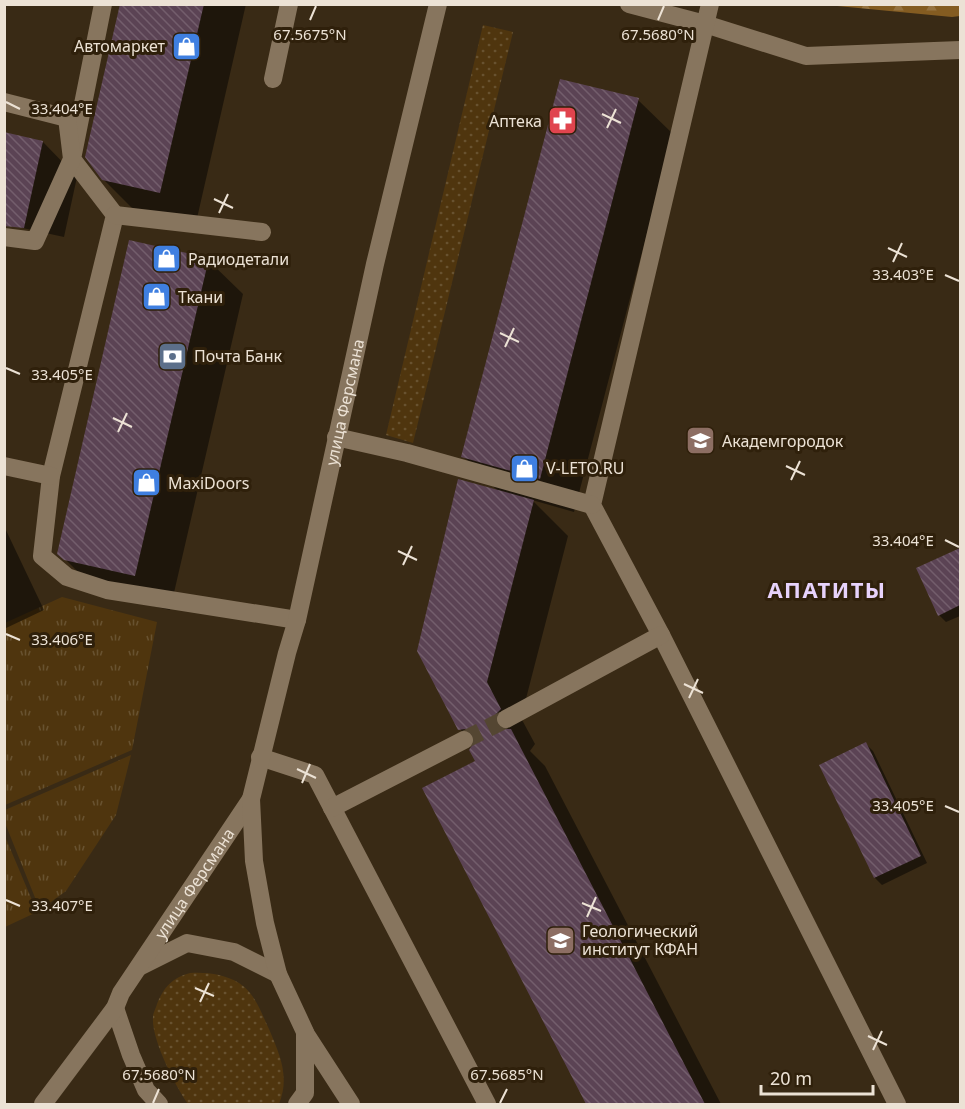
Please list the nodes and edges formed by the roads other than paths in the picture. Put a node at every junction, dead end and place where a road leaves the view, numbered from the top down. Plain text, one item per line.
1 (103, 4) edge
2 (289, 4) edge
3 (438, 4) edge
4 (629, 4) edge
5 (710, 4) edge
6 (705, 24) junction
7 (956, 54) edge
8 (273, 79) dead end
9 (4, 102) edge
10 (72, 159) junction
11 (115, 215) junction
12 (262, 232) dead end
13 (4, 237) edge
14 (336, 437) junction
15 (4, 466) edge
16 (51, 476) junction
17 (591, 505) junction
18 (297, 620) junction
19 (662, 635) junction
20 (506, 719) tunnel mouth
21 (464, 740) tunnel mouth
22 (260, 757) junction
23 (251, 799) junction
24 (332, 808) junction
25 (138, 968) junction
26 (278, 974) junction
27 (115, 1008) junction
28 (304, 1032) junction
29 (43, 1104) edge
30 (159, 1104) edge
31 (297, 1104) edge
32 (351, 1104) edge
33 (487, 1104) edge
34 (897, 1104) edge

1 - 10 street
2 - 8 street
3 - 14 street, улица Ферсмана
4 - 6 street
5 - 6 street
6 - 7 street
6 - 17 street
9 - 10 street
10 - 11 street
10 - 13 street
11 - 12 street
11 - 16 street
14 - 17 street
14 - 18 street, улица Ферсмана
15 - 16 street
16 - 18 street
17 - 19 street
18 - 22 street, улица Ферсмана
19 - 20 street
19 - 34 street
21 - 24 street
22 - 23 street, улица Ферсмана
22 - 24 street
23 - 25 street, улица Ферсмана
23 - 26 street, улица Ферсмана
24 - 33 street
25 - 26 street
25 - 27 street, улица Ферсмана
26 - 28 street, улица Ферсмана
27 - 29 street, улица Ферсмана
27 - 30 street
28 - 31 street
28 - 32 street

